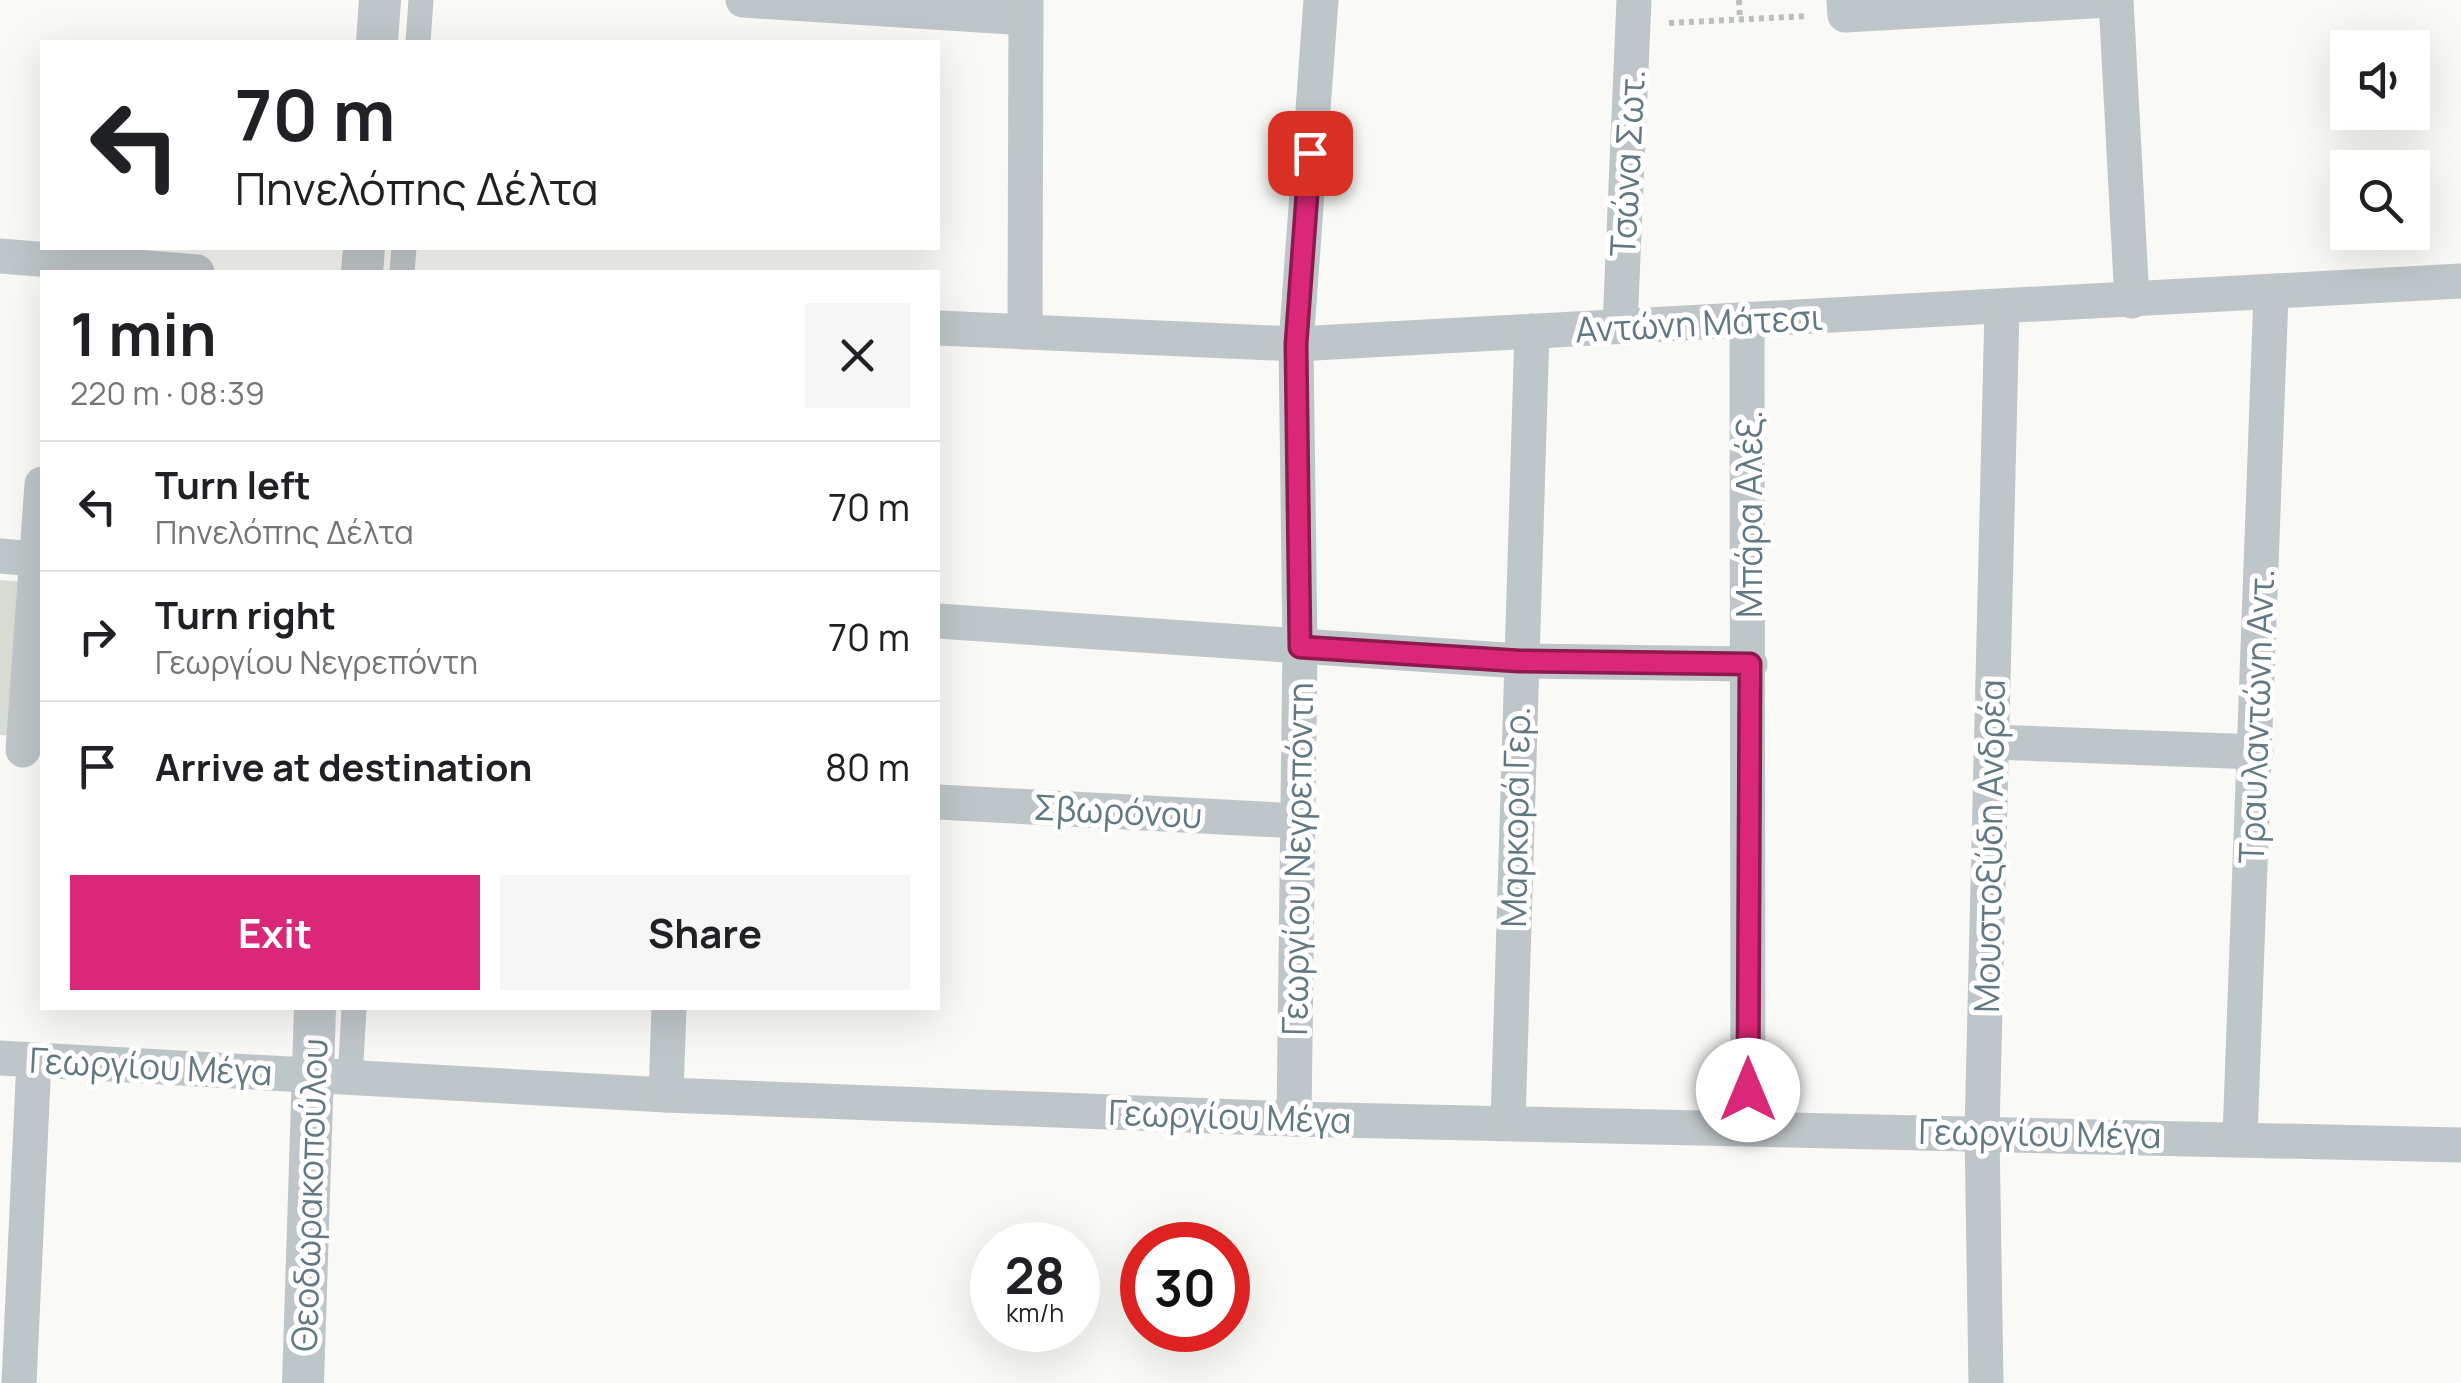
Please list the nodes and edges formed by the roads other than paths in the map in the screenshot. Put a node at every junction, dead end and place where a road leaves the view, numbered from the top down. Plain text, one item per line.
1 (380, 0) edge
2 (421, 0) edge
3 (744, 0) edge
4 (1321, 0) edge
5 (2112, 0) edge
6 (1845, 7) edge
7 (1025, 9) edge
8 (1634, 12) edge
9 (377, 40) edge
10 (418, 40) edge
11 (0, 256) edge
12 (64, 267) edge
13 (144, 270) edge
14 (2461, 281) edge
15 (2271, 294) junction
16 (2132, 301) junction
17 (2002, 309) junction
18 (1748, 320) junction
19 (1620, 326) junction
20 (940, 328) edge
21 (1532, 331) junction
22 (1025, 332) junction
23 (1296, 344) junction
24 (40, 490) edge
25 (18, 558) edge
26 (940, 621) edge
27 (1300, 647) junction
28 (1519, 661) junction
29 (1750, 664) junction
30 (1992, 742) junction
31 (22, 750) edge
32 (2256, 752) junction
33 (940, 802) edge
34 (1298, 821) junction
35 (315, 1010) edge
36 (353, 1010) edge
37 (668, 1010) edge
38 (17, 1059) edge
39 (331, 1078) junction
40 (666, 1095) junction
41 (1294, 1120) junction
42 (1508, 1122) junction
43 (1748, 1128) junction
44 (1982, 1132) junction
45 (2240, 1137) junction
46 (2461, 1145) edge
47 (19, 1383) edge
48 (302, 1383) edge
49 (1986, 1383) edge

1 - 9 street
2 - 10 street
3 - 7 street
4 - 23 street, Γεωργίου Νεγρεπόντη
5 - 6 street
5 - 16 street
7 - 22 street
8 - 19 street, Τσώνα Σωτ.
11 - 12 street
12 - 13 street
14 - 15 street, Αντώνη Μάτεσι
15 - 16 street, Αντώνη Μάτεσι
15 - 32 street, Τραυλαντώνη Αντ.
16 - 17 street, Αντώνη Μάτεσι
17 - 18 street, Αντώνη Μάτεσι
17 - 30 street, Μουστοξύδη Ανδρέα
18 - 19 street, Αντώνη Μάτεσι
18 - 29 street, Μπάρα Αλέξ.
19 - 21 street, Αντώνη Μάτεσι
20 - 22 street, Αντώνη Μάτεσι
21 - 23 street, Αντώνη Μάτεσι
21 - 28 street, Μαρκορά Γερ.
22 - 23 street, Αντώνη Μάτεσι
23 - 27 street, Γεωργίου Νεγρεπόντη
24 - 25 street
25 - 31 street
26 - 27 street
27 - 28 street
27 - 34 street, Γεωργίου Νεγρεπόντη
28 - 29 street
28 - 42 street, Μαρκορά Γερ.
29 - 43 street, Μπάρα Αλέξ.
30 - 32 street
30 - 44 street, Μουστοξύδη Ανδρέα
32 - 45 street, Τραυλαντώνη Αντ.
33 - 34 street, Σβωρόνου
34 - 41 street, Γεωργίου Νεγρεπόντη
35 - 39 street, Θεοδωρακοπούλου
36 - 39 street
37 - 40 street
38 - 39 street, Γεωργίου Μέγα
38 - 47 street
39 - 40 street, Γεωργίου Μέγα
39 - 48 street, Θεοδωρακοπούλου
40 - 41 street, Γεωργίου Μέγα
41 - 42 street, Γεωργίου Μέγα
42 - 43 street, Γεωργίου Μέγα
43 - 44 street, Γεωργίου Μέγα
44 - 45 street, Γεωργίου Μέγα
44 - 49 street, Μουστοξύδη Ανδρέα
45 - 46 street, Γεωργίου Μέγα

